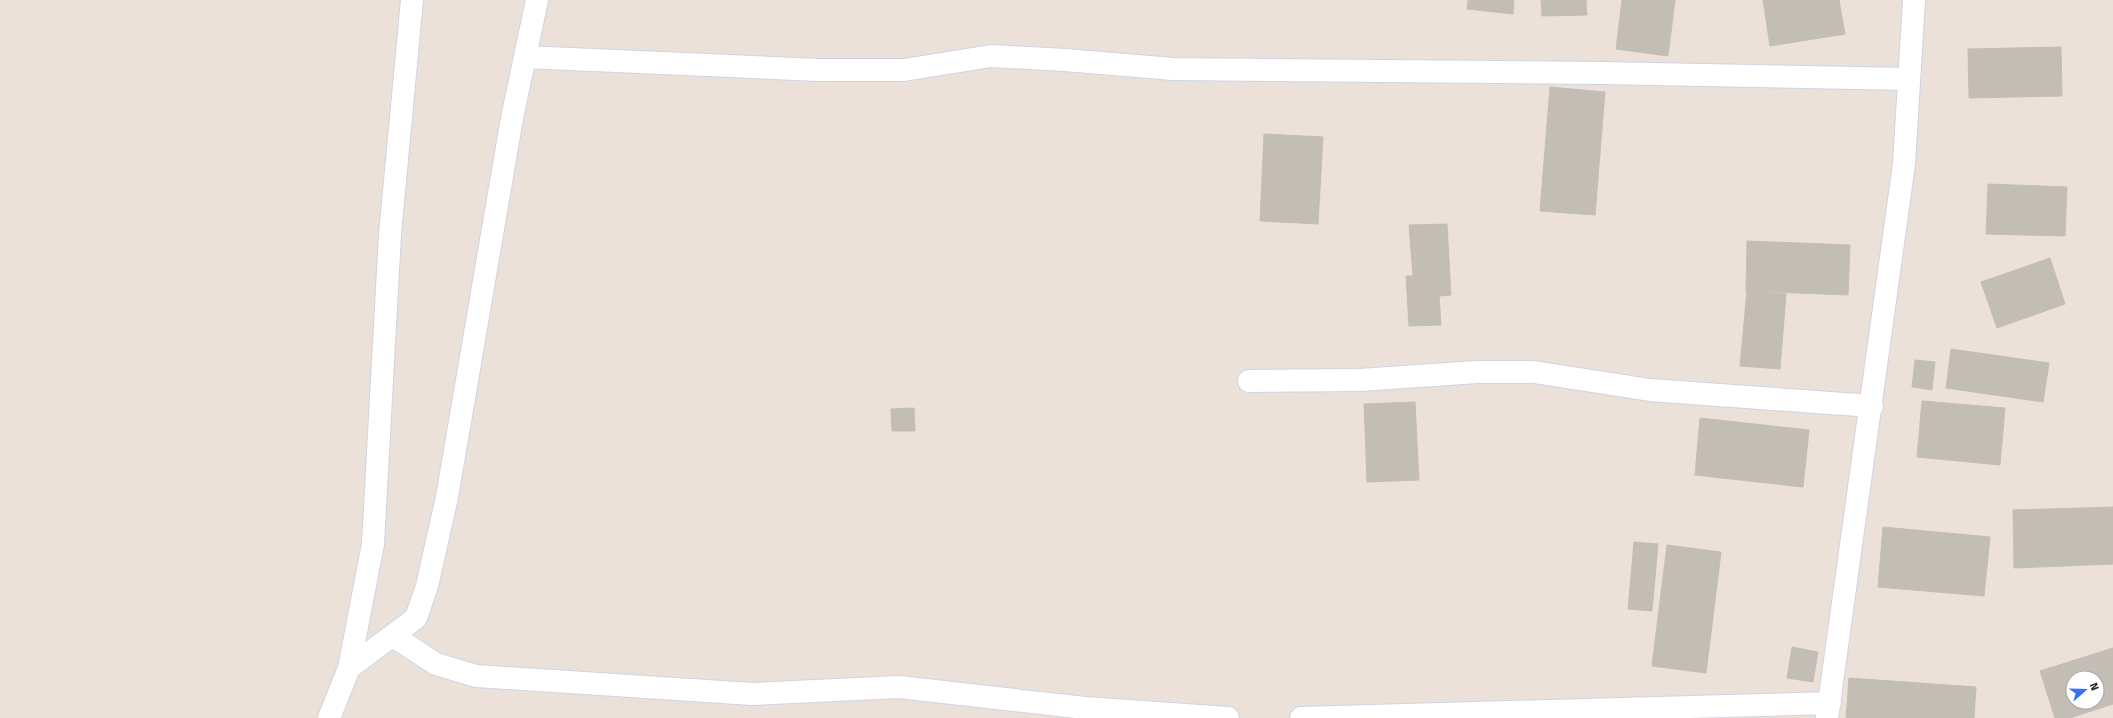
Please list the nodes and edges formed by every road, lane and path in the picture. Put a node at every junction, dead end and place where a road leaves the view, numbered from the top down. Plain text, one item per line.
1 (412, 0) edge
2 (537, 0) edge
3 (1914, 0) edge
4 (525, 57) junction
5 (1909, 79) junction
6 (1249, 381) dead end
7 (1872, 406) junction
8 (393, 636) junction
9 (349, 668) junction
10 (1829, 710) edge
11 (329, 718) edge
12 (1228, 718) edge
13 (1301, 718) edge

1 - 9 street
2 - 4 street
3 - 5 street
4 - 5 street
4 - 8 street
5 - 7 street
6 - 7 street
7 - 10 street
8 - 9 street
8 - 12 street
9 - 11 street
10 - 13 street

